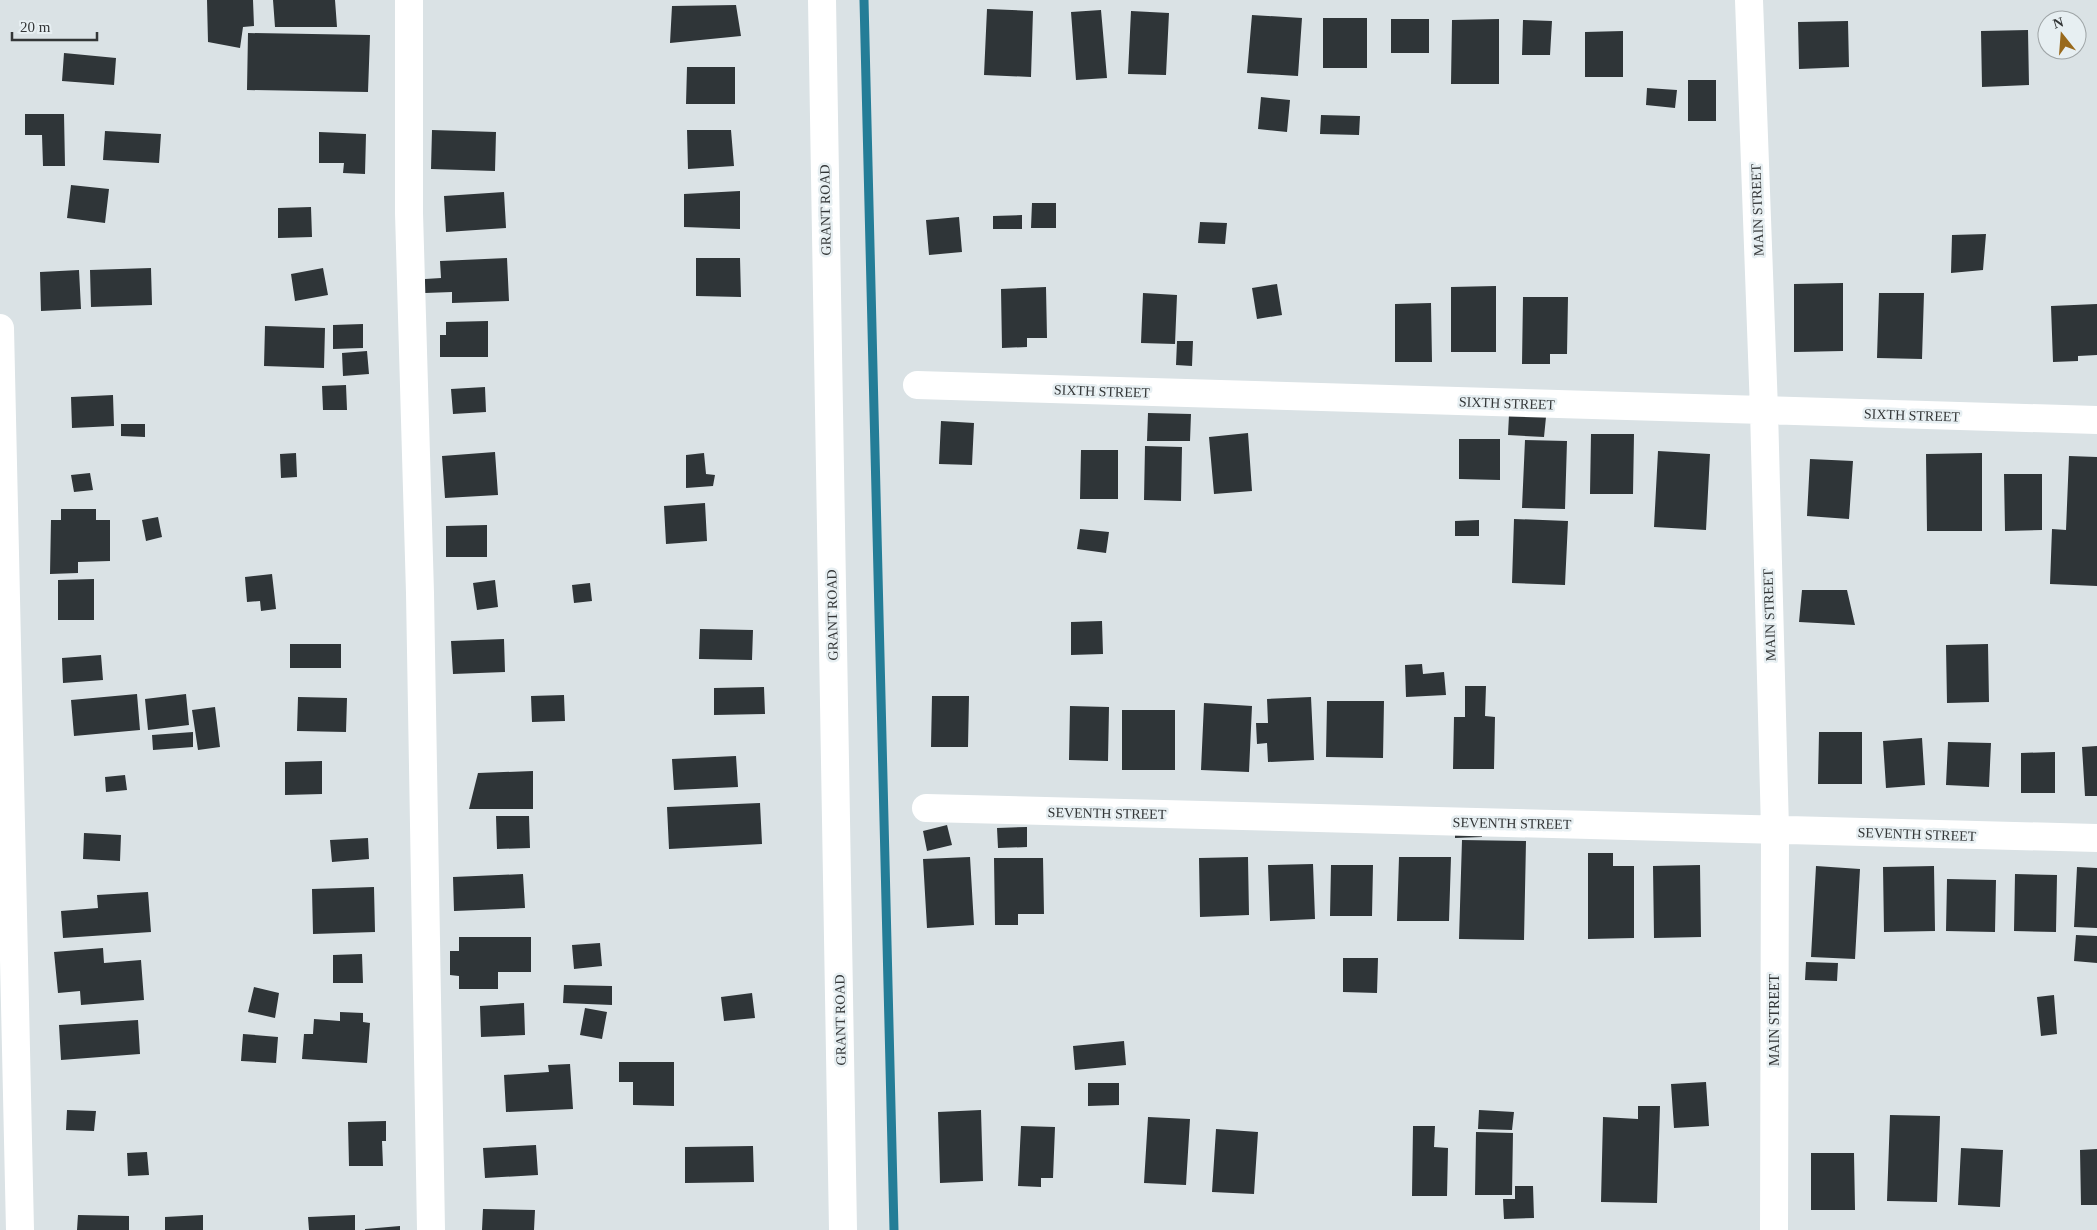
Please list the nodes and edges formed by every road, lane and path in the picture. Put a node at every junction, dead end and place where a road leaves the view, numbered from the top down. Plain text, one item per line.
1 (409, 0) edge
2 (822, 0) edge
3 (1749, 0) edge
4 (0, 328) edge
5 (917, 385) dead end
6 (1764, 410) junction
7 (2097, 420) edge
8 (926, 808) dead end
9 (1775, 830) junction
10 (2097, 838) edge
11 (20, 1230) edge
12 (431, 1230) edge
13 (843, 1230) edge
14 (1774, 1230) edge

1 - 12 street
2 - 13 street, GRANT ROAD
3 - 6 street, MAIN STREET
4 - 11 street
5 - 6 street, SIXTH STREET
6 - 7 street, SIXTH STREET
6 - 9 street, MAIN STREET
8 - 9 street, SEVENTH STREET
9 - 10 street, SEVENTH STREET
9 - 14 street, MAIN STREET

